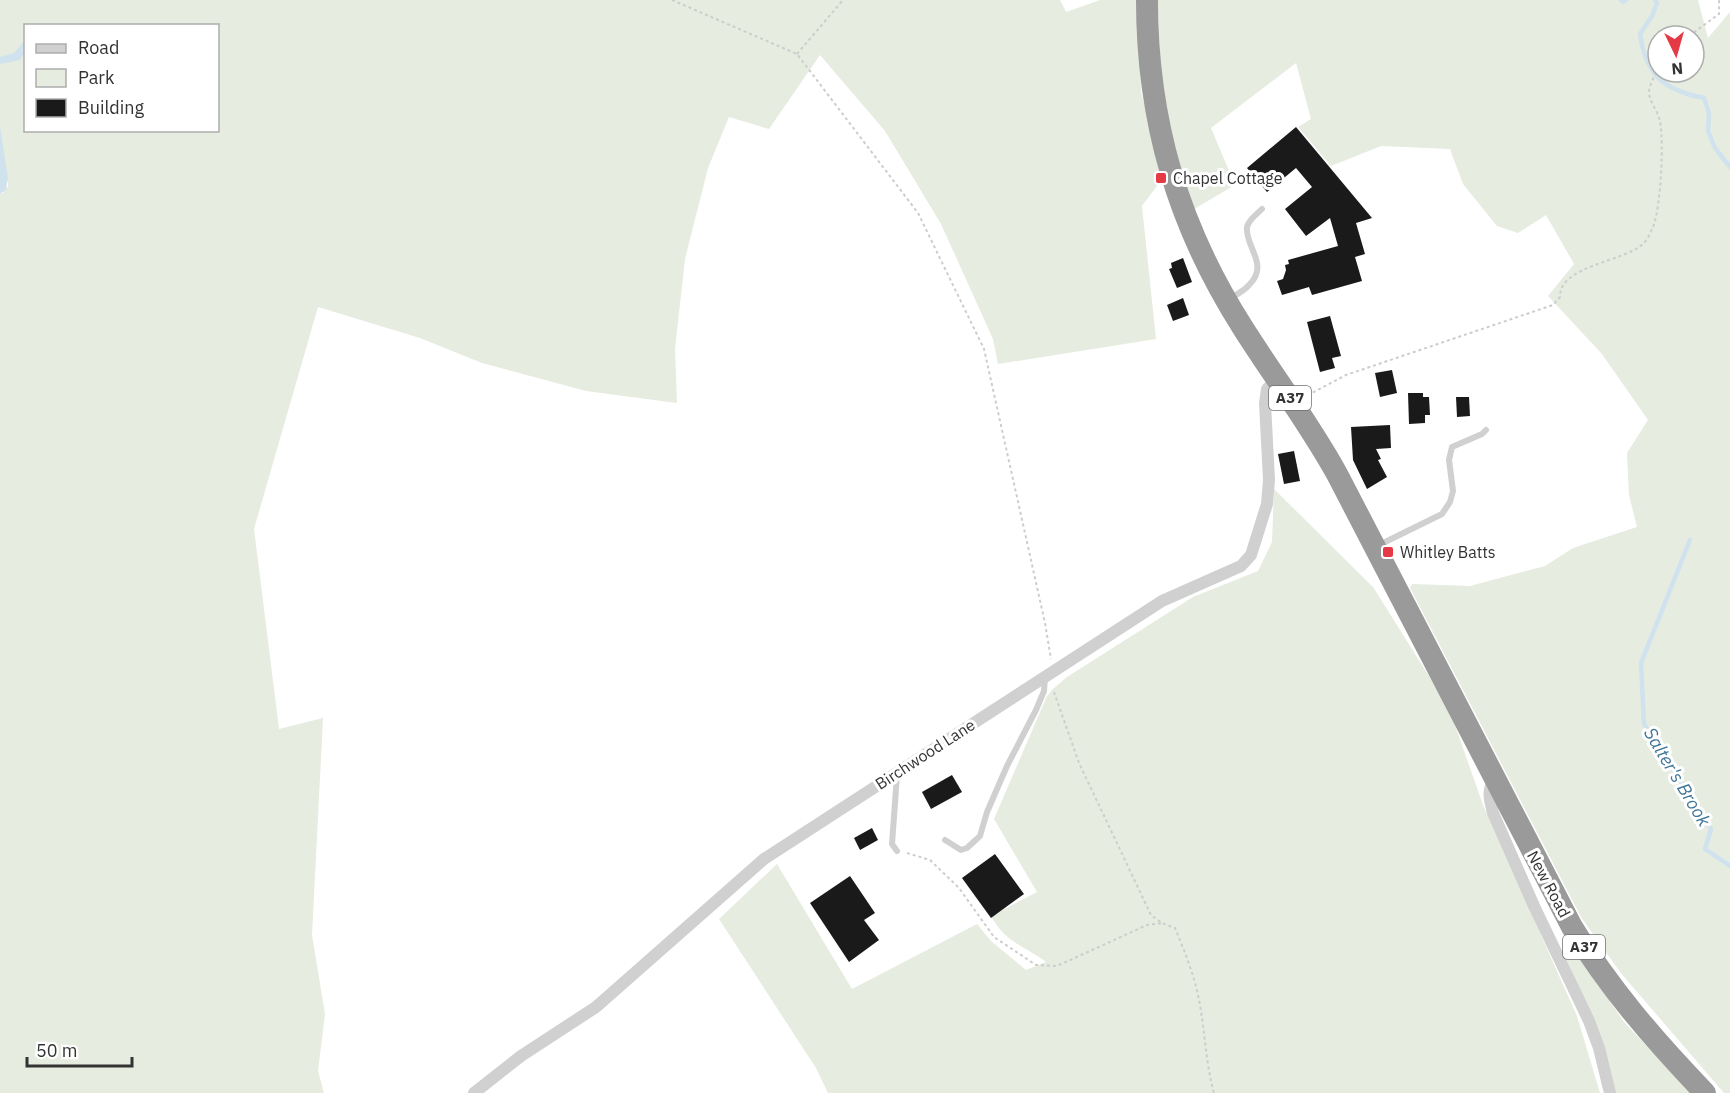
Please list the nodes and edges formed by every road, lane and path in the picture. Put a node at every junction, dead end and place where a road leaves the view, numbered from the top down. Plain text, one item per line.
1 (672, 0) edge
2 (843, 0) edge
3 (1147, 0) edge
4 (1719, 0) edge
5 (1705, 24) edge
6 (797, 54) junction
7 (1652, 84) edge
8 (1262, 209) dead end
9 (1226, 301) junction
10 (1277, 380) junction
11 (1290, 398) junction
12 (1486, 430) dead end
13 (1375, 546) junction
14 (1049, 674) junction
15 (897, 773) junction
16 (1495, 779) junction
17 (945, 840) dead end
18 (897, 850) joint
19 (1162, 923) junction
20 (474, 1093) edge
21 (1214, 1093) edge
22 (1610, 1093) edge
23 (1705, 1093) edge

1 - 6 path
2 - 6 path
3 - 9 highway, A37
4 - 5 path
6 - 14 path
7 - 11 path
8 - 9 lane
9 - 10 highway, A37
10 - 11 highway, A37
10 - 14 street, Birchwood Lane
11 - 13 highway, A37
12 - 13 lane
13 - 16 highway, A37
14 - 15 street, Birchwood Lane
14 - 17 lane
14 - 19 path
15 - 18 lane
15 - 20 street, Birchwood Lane
16 - 22 street
16 - 23 highway, New Road / A37
18 - 19 path
19 - 21 path

